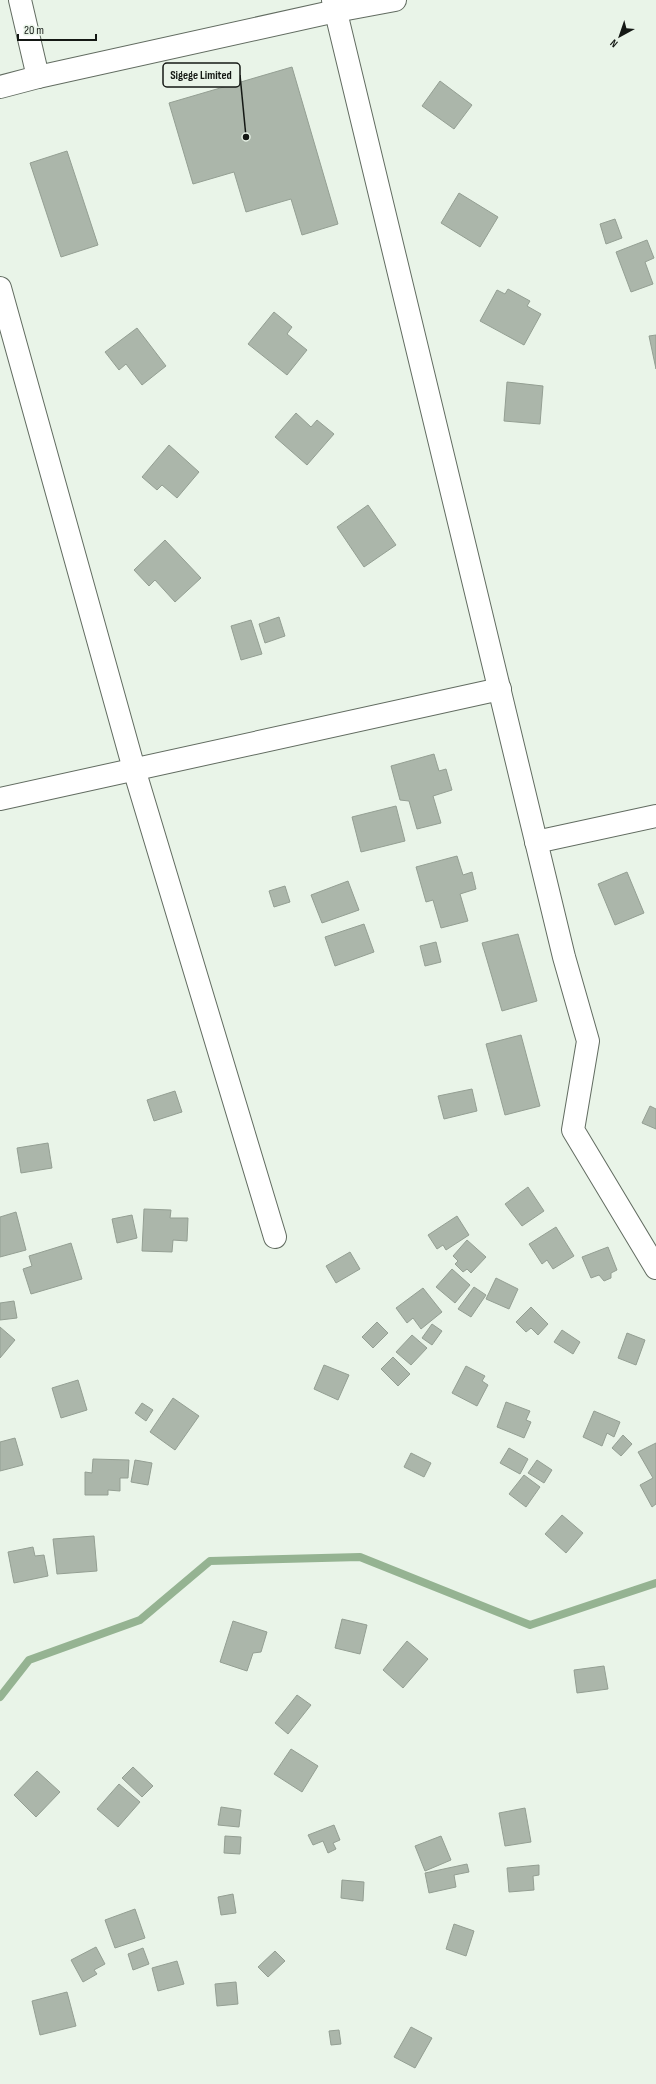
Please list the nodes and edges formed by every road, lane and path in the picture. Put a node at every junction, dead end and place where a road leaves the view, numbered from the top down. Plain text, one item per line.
1 (20, 0) edge
2 (395, 0) edge
3 (335, 6) edge
4 (38, 76) junction
5 (0, 87) edge
6 (0, 288) edge
7 (500, 688) junction
8 (134, 769) junction
9 (0, 799) edge
10 (656, 816) edge
11 (536, 842) junction
12 (275, 1237) dead end
13 (656, 1268) edge

1 - 4 street
2 - 3 street
3 - 4 street
3 - 7 street
4 - 5 street
6 - 8 street
7 - 8 street
7 - 11 street
8 - 9 street
8 - 12 street
10 - 11 street
11 - 13 street

